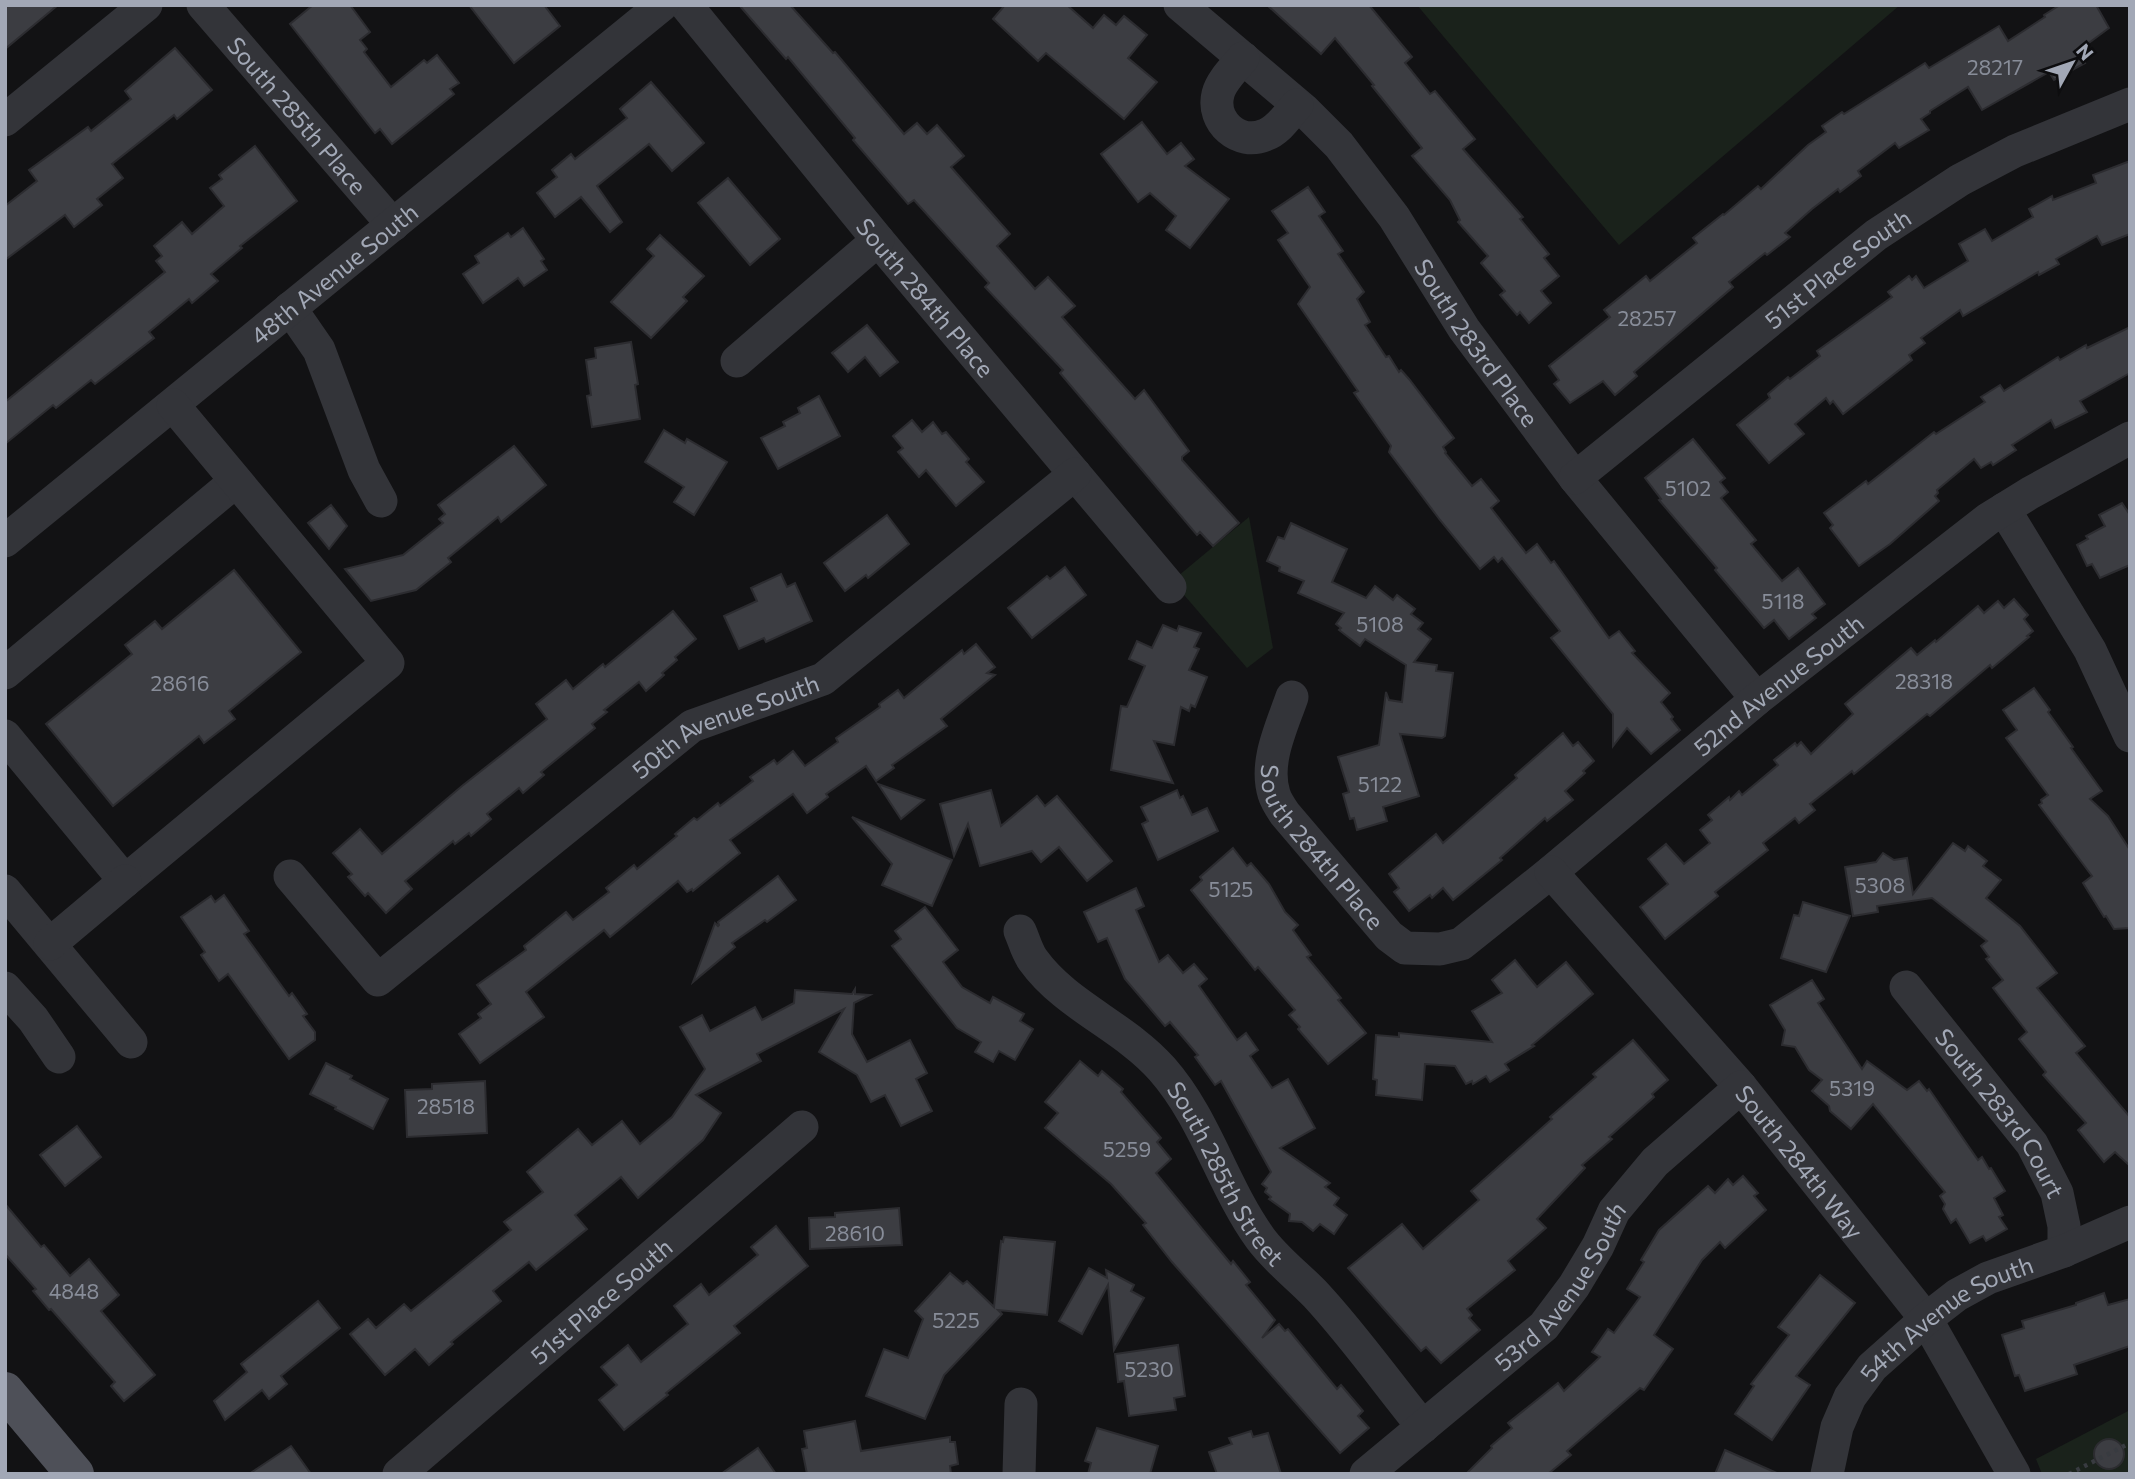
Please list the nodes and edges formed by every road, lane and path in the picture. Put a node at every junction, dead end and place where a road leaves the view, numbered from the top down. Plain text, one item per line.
1 (146, 5) edge
2 (203, 5) edge
3 (662, 5) edge
4 (686, 5) edge
5 (1180, 5) edge
6 (1243, 58) junction
7 (2130, 104) edge
8 (1297, 105) junction
9 (5, 120) edge
10 (393, 225) junction
11 (878, 240) junction
12 (290, 308) junction
13 (737, 361) dead end
14 (173, 405) junction
15 (2130, 438) edge
16 (1075, 474) junction
17 (1575, 478) junction
18 (236, 481) junction
19 (381, 500) dead end
20 (2004, 509) junction
21 (5, 541) edge
22 (1170, 587) dead end
23 (5, 673) edge
24 (1292, 697) dead end
25 (1757, 699) junction
26 (2130, 736) edge
27 (11, 756) edge
28 (1551, 872) junction
29 (290, 876) dead end
30 (125, 881) junction
31 (5, 891) edge
32 (1020, 931) dead end
33 (50, 944) junction
34 (1440, 949) joint
35 (1906, 987) dead end
36 (5, 988) edge
37 (131, 1042) dead end
38 (60, 1057) dead end
39 (1741, 1087) junction
40 (802, 1127) dead end
41 (2130, 1222) edge
42 (2064, 1251) junction
43 (1926, 1319) junction
44 (5, 1391) edge
45 (1021, 1404) dead end
46 (1423, 1427) junction
47 (2130, 1443) edge
48 (2072, 1473) edge
49 (75, 1474) edge
50 (399, 1474) edge
51 (1019, 1474) edge
52 (1366, 1474) edge
53 (1827, 1474) edge
54 (2014, 1474) edge

1 - 9 street
2 - 10 street, South 285th Place
3 - 10 street, 48th Avenue South
4 - 11 street, South 284th Place
5 - 6 street, South 283rd Place
6 - 8 street, South 283rd Place
6 - 8 street
7 - 17 street, 51st Place South
8 - 17 street, South 283rd Place
10 - 12 street, 48th Avenue South
11 - 13 street
11 - 16 street, South 284th Place
12 - 14 street, 48th Avenue South
12 - 19 street
14 - 18 street
14 - 21 street, 48th Avenue South
15 - 20 street, 52nd Avenue South
16 - 22 street, South 284th Place
16 - 29 street, 50th Avenue South
17 - 25 street, South 283rd Place
18 - 23 street
18 - 30 street
20 - 25 street, 52nd Avenue South
20 - 26 street
24 - 34 street, South 284th Place
25 - 28 street, 52nd Avenue South
27 - 30 street
28 - 34 street, 52nd Avenue South
28 - 39 street, South 284th Way
30 - 33 street
31 - 33 street
32 - 46 street, South 285th Street
33 - 37 street
35 - 42 street, South 283rd Court
36 - 38 street
39 - 43 street, South 284th Way
39 - 46 street, 53rd Avenue South
40 - 50 street, 51st Place South
41 - 42 street, 54th Avenue South
42 - 43 street, 54th Avenue South
43 - 53 street, 54th Avenue South
43 - 54 street, South 284th Way
44 - 49 main road
45 - 51 street
46 - 52 street, 53rd Avenue South
47 - 48 path

